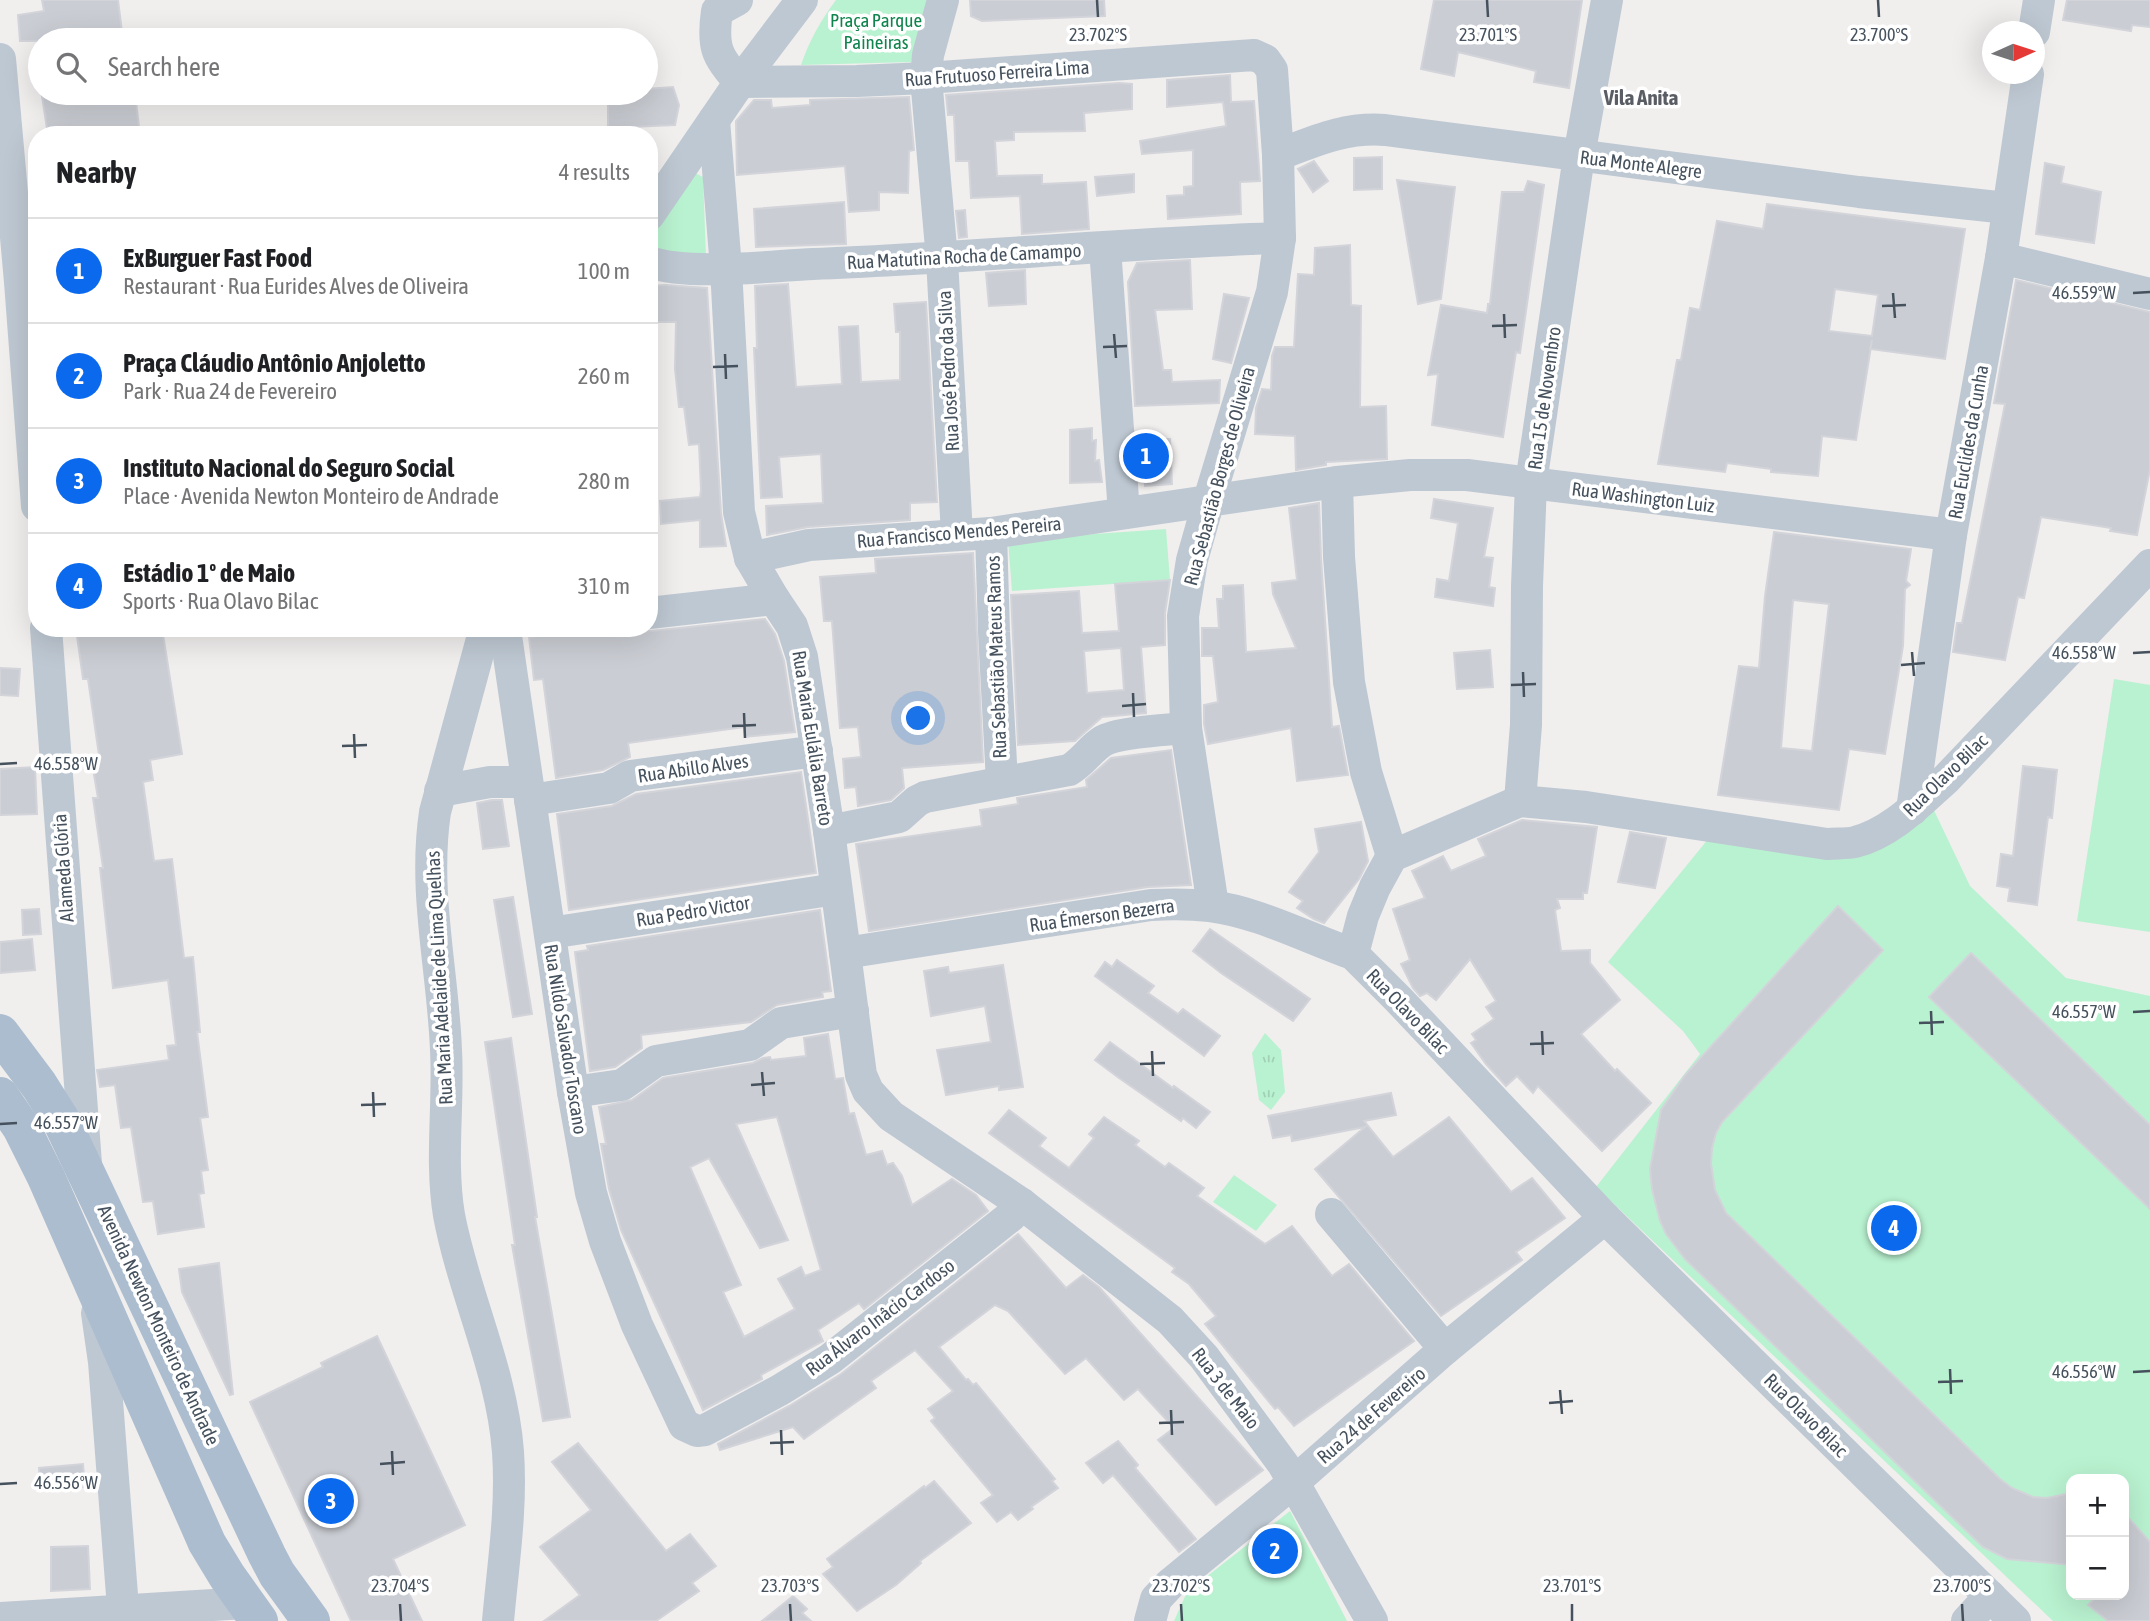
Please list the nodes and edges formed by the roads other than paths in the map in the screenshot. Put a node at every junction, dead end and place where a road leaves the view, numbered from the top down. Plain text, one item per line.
1 (802, 0) edge
2 (943, 0) edge
3 (1607, 0) edge
4 (2039, 0) edge
5 (727, 6) edge
6 (2036, 21) edge
7 (1254, 55) joint
8 (0, 59) edge
9 (926, 78) junction
10 (740, 82) junction
11 (2026, 84) edge
12 (714, 120) junction
13 (1278, 155) junction
14 (1579, 156) junction
15 (658, 202) edge
16 (2007, 208) junction
17 (1280, 238) junction
18 (1105, 248) junction
19 (2001, 258) junction
20 (942, 259) junction
21 (658, 265) edge
22 (726, 268) junction
23 (10, 283) edge
24 (2150, 294) edge
25 (28, 432) edge
26 (1336, 482) junction
27 (1531, 483) junction
28 (1209, 500) junction
29 (1124, 513) junction
30 (991, 533) junction
31 (957, 535) junction
32 (1951, 535) junction
33 (750, 558) junction
34 (2150, 565) edge
35 (774, 599) junction
36 (658, 612) edge
37 (47, 637) edge
38 (483, 637) edge
39 (506, 637) edge
40 (1186, 728) junction
41 (817, 751) junction
42 (1002, 782) junction
43 (440, 790) junction
44 (529, 791) junction
45 (1520, 801) junction
46 (1912, 810) junction
47 (829, 831) junction
48 (1392, 856) junction
49 (836, 889) junction
50 (1213, 906) junction
51 (550, 933) junction
52 (845, 953) junction
53 (1353, 954) junction
54 (853, 1011) junction
55 (0, 1033) edge
56 (77, 1049) junction
57 (28, 1070) junction
58 (573, 1092) junction
59 (0, 1096) edge
60 (87, 1171) junction
61 (1022, 1204) junction
62 (1331, 1214) dead end
63 (1605, 1218) junction
64 (92, 1278) junction
65 (1445, 1349) junction
66 (690, 1430) joint
67 (1294, 1482) junction
68 (1990, 1596) junction
69 (253, 1612) edge
70 (123, 1615) edge
71 (0, 1618) edge
72 (311, 1621) edge
73 (498, 1621) edge
74 (1150, 1621) edge
75 (1372, 1621) edge
76 (1967, 1621) edge
77 (2015, 1621) edge

1 - 10 street
2 - 9 street, Rua José Pedro da Silva
3 - 14 street, Rua 15 de Novembro
4 - 6 street
5 - 10 street
7 - 9 street, Rua Frutuoso Ferreira Lima
7 - 13 street, Rua Sebastião Borges de Oliveira
8 - 23 street
9 - 10 street, Rua Frutuoso Ferreira Lima
9 - 20 street, Rua José Pedro da Silva
10 - 12 street
11 - 16 street, Rua Euclides da Cunha
12 - 15 street
12 - 22 street, Rua Maria Eulália Barreto
13 - 14 street, Rua Monte Alegre
13 - 17 street, Rua Sebastião Borges de Oliveira
14 - 16 street, Rua Monte Alegre
14 - 27 street, Rua 15 de Novembro
16 - 19 street, Rua Euclides da Cunha
17 - 18 street, Rua Matutina Rocha de Camampo
17 - 28 street, Rua Sebastião Borges de Oliveira
18 - 20 street, Rua Matutina Rocha de Camampo
18 - 29 street
19 - 24 street
19 - 32 street, Rua Euclides da Cunha
20 - 22 street, Rua Matutina Rocha de Camampo
20 - 31 street, Rua José Pedro da Silva
21 - 22 street, Rua Matutina Rocha de Camampo
22 - 33 street, Rua Maria Eulália Barreto
23 - 25 street
26 - 27 street, Rua Washington Luiz
26 - 28 street, Rua Washington Luiz
26 - 48 street
27 - 32 street, Rua Washington Luiz
27 - 45 street, Rua 15 de Novembro
28 - 29 street, Rua Francisco Mendes Pereira
28 - 40 street, Rua Sebastião Borges de Oliveira
29 - 30 street, Rua Francisco Mendes Pereira
30 - 31 street, Rua Francisco Mendes Pereira
30 - 42 street, Rua Sebastião Mateus Ramos
31 - 33 street, Rua Francisco Mendes Pereira
32 - 46 street, Rua Euclides da Cunha
33 - 35 street, Rua Maria Eulália Barreto
34 - 46 street, Rua Olavo Bilac
35 - 36 street
35 - 41 street, Rua Maria Eulália Barreto
37 - 56 street, Alameda Glória
38 - 43 street, Rua Maria Adelaide de Lima Quelhas
39 - 44 street, Rua Nildo Salvador Toscano
40 - 42 street
40 - 50 street, Rua Sebastião Borges de Oliveira
41 - 44 street, Rua Abillo Alves
41 - 47 street, Rua Maria Eulália Barreto
42 - 47 street
43 - 44 street, Rua Abillo Alves
43 - 73 street, Rua Maria Adelaide de Lima Quelhas
44 - 51 street, Rua Nildo Salvador Toscano
45 - 46 street, Rua Olavo Bilac
45 - 48 street, Rua Olavo Bilac
47 - 49 street, Rua Maria Eulália Barreto
48 - 53 street, Rua Olavo Bilac
49 - 51 street, Rua Pedro Victor
49 - 52 street, Rua Maria Eulália Barreto
50 - 52 street, Rua Émerson Bezerra
50 - 53 street, Rua Émerson Bezerra
51 - 58 street, Rua Nildo Salvador Toscano
52 - 54 street, Rua Maria Eulália Barreto
53 - 63 street, Rua Olavo Bilac
54 - 58 street
54 - 61 street, Rua Maria Eulália Barreto
55 - 57 main road, Avenida Newton Monteiro de Andrade
56 - 57 street
56 - 60 street, Alameda Glória
57 - 60 main road, Avenida Newton Monteiro de Andrade
58 - 66 street, Rua Nildo Salvador Toscano
59 - 64 main road
60 - 72 main road, Avenida Newton Monteiro de Andrade
61 - 66 street, Rua Álvaro Inâcio Cardoso
61 - 67 street, Rua 3 de Maio
62 - 65 street
63 - 65 street, Rua 24 de Fevereiro
63 - 68 street, Rua Olavo Bilac
64 - 69 main road
64 - 70 street
65 - 67 street, Rua 24 de Fevereiro
67 - 74 street, Rua 24 de Fevereiro
67 - 75 street, Rua 3 de Maio
68 - 76 street
68 - 77 street, Rua Olavo Bilac
69 - 70 street
70 - 71 street

